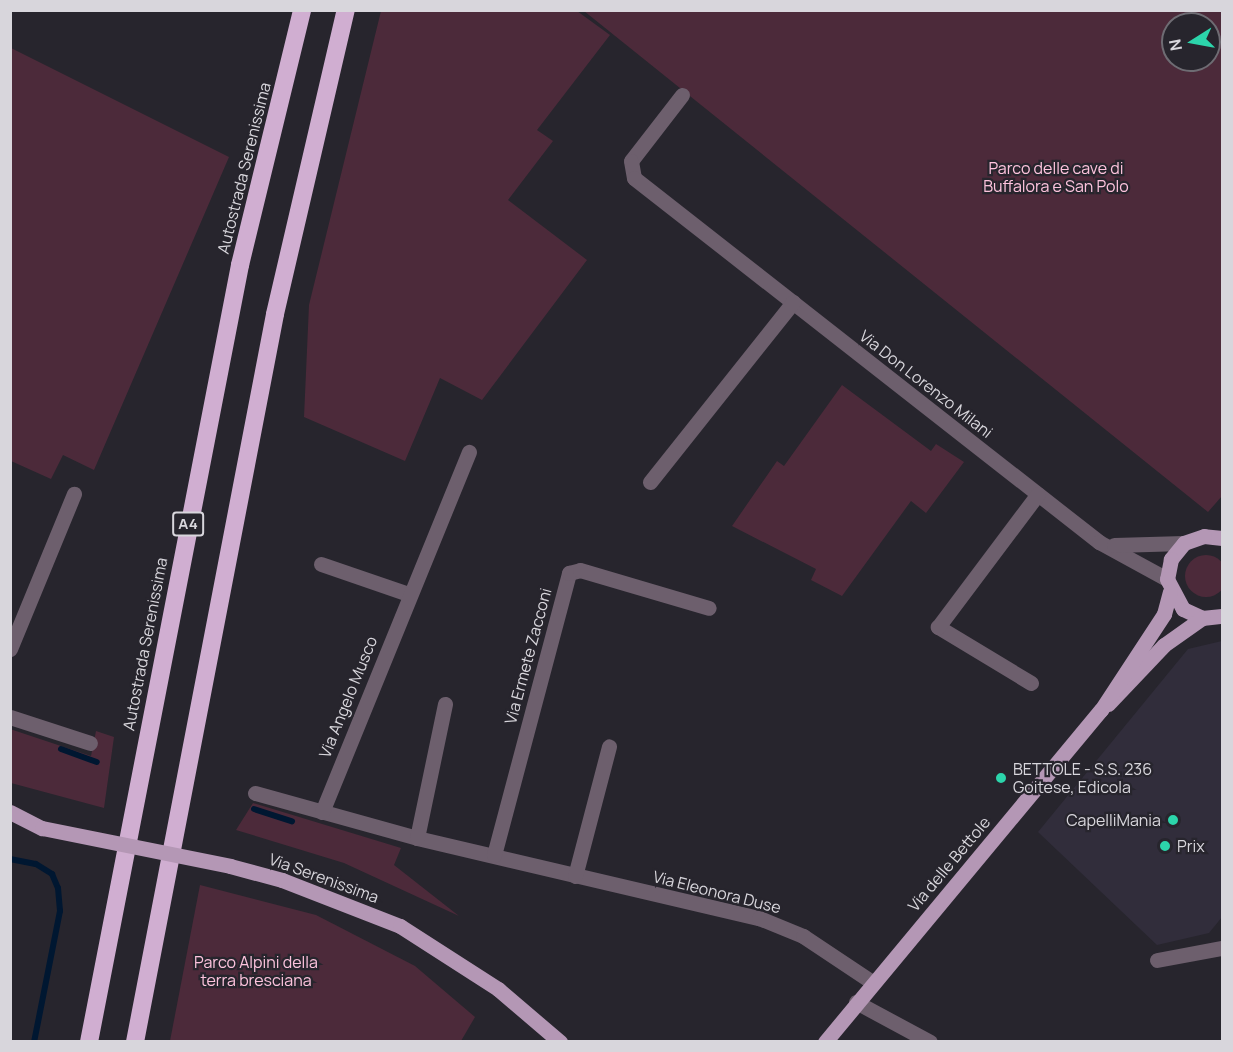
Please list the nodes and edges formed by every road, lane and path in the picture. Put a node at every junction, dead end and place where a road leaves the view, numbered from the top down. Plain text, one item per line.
1 (302, 10) edge
2 (346, 10) edge
3 (682, 95) dead end
4 (793, 302) junction
5 (469, 452) dead end
6 (650, 482) dead end
7 (74, 494) dead end
8 (1038, 494) junction
9 (1219, 534) edge
10 (1184, 543) junction
11 (1105, 545) junction
12 (321, 564) dead end
13 (1168, 586) junction
14 (408, 594) junction
15 (709, 608) dead end
16 (1222, 616) edge
17 (1202, 618) junction
18 (10, 649) edge
19 (1031, 684) dead end
20 (445, 704) dead end
21 (1101, 710) junction
22 (10, 717) edge
23 (90, 743) dead end
24 (609, 746) dead end
25 (255, 793) dead end
26 (10, 812) edge
27 (322, 812) junction
28 (10, 822) edge
29 (42, 828) junction
30 (417, 838) junction
31 (494, 855) junction
32 (575, 876) junction
33 (1222, 948) edge
34 (1157, 960) dead end
35 (872, 982) junction
36 (856, 1002) junction
37 (89, 1041) edge
38 (135, 1041) edge
39 (560, 1041) edge
40 (825, 1041) edge
41 (930, 1041) edge

1 - 37 highway, Autostrada Serenissima / A4
2 - 38 highway
3 - 4 street, Via Don Lorenzo Milani
4 - 6 street
4 - 8 street, Via Don Lorenzo Milani
5 - 14 street, Via Angelo Musco
7 - 18 street
8 - 11 street, Via Don Lorenzo Milani
8 - 19 street
9 - 10 main road
10 - 11 street
10 - 13 main road, Via delle Bettole
11 - 13 street, Via Don Lorenzo Milani
12 - 14 street
13 - 17 main road
13 - 21 main road, Via delle Bettole
14 - 27 street, Via Angelo Musco
15 - 31 street, Via Ermete Zacconi
16 - 17 main road
17 - 21 main road, Via delle Bettole
20 - 30 street
21 - 35 main road, Via delle Bettole
22 - 23 street
24 - 32 street
25 - 27 street, Via Eleonora Duse
26 - 29 main road, Via Serenissima
27 - 30 street, Via Eleonora Duse
28 - 29 main road, Via Serenissima
29 - 39 main road, Via Serenissima, bridge
30 - 31 street, Via Eleonora Duse
31 - 32 street, Via Eleonora Duse
32 - 35 street, Via Eleonora Duse
33 - 34 street
35 - 36 main road, Via delle Bettole
36 - 40 main road, Via delle Bettole
36 - 41 street

